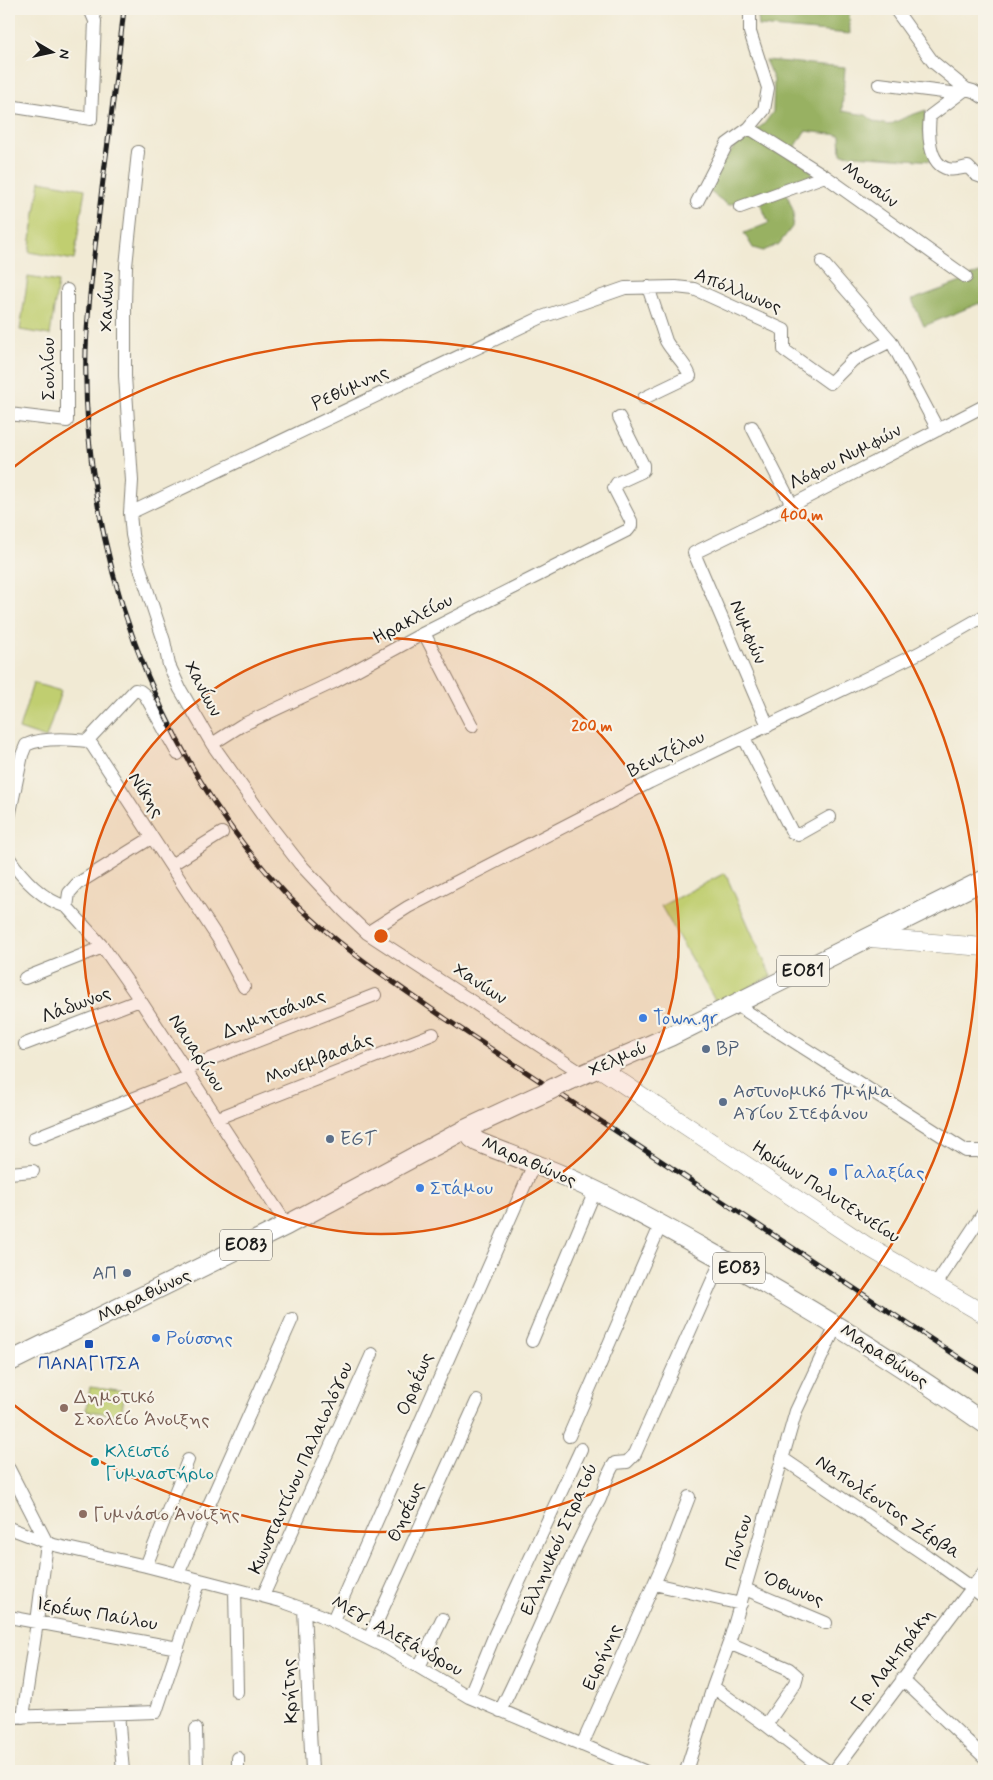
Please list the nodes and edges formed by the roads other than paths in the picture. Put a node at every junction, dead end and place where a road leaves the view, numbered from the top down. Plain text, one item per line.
1 (90, 9) edge
2 (750, 9) edge
3 (895, 9) edge
4 (879, 84) dead end
5 (963, 92) junction
6 (984, 98) edge
7 (9, 106) edge
8 (749, 128) junction
9 (138, 152) dead end
10 (825, 176) junction
11 (984, 178) edge
12 (697, 202) dead end
13 (740, 207) dead end
14 (822, 262) dead end
15 (966, 277) dead end
16 (648, 287) junction
17 (67, 290) dead end
18 (587, 301) joint
19 (891, 341) junction
20 (644, 398) dead end
21 (984, 406) edge
22 (9, 414) edge
23 (619, 417) dead end
24 (752, 427) dead end
25 (938, 430) junction
26 (792, 505) junction
27 (130, 513) junction
28 (694, 553) joint
29 (984, 616) edge
30 (424, 633) junction
31 (472, 726) dead end
32 (768, 726) junction
33 (744, 738) junction
34 (87, 740) junction
35 (212, 744) junction
36 (178, 754) dead end
37 (11, 795) edge
38 (9, 817) edge
39 (830, 817) dead end
40 (222, 833) dead end
41 (151, 838) junction
42 (9, 858) edge
43 (170, 865) junction
44 (984, 880) edge
45 (67, 907) junction
46 (367, 933) junction
47 (870, 938) junction
48 (103, 947) junction
49 (984, 947) edge
50 (25, 978) dead end
51 (244, 986) dead end
52 (376, 995) dead end
53 (140, 1000) junction
54 (735, 1004) junction
55 (433, 1034) dead end
56 (25, 1044) dead end
57 (187, 1072) junction
58 (584, 1074) junction
59 (218, 1118) junction
60 (466, 1129) junction
61 (34, 1138) dead end
62 (982, 1149) edge
63 (534, 1164) junction
64 (33, 1171) dead end
65 (9, 1173) edge
66 (595, 1191) junction
67 (984, 1212) edge
68 (288, 1224) junction
69 (661, 1224) junction
70 (722, 1259) junction
71 (935, 1286) junction
72 (984, 1314) edge
73 (292, 1320) dead end
74 (836, 1326) junction
75 (532, 1342) dead end
76 (372, 1354) dead end
77 (9, 1362) edge
78 (477, 1401) dead end
79 (984, 1423) edge
80 (569, 1436) dead end
81 (581, 1449) dead end
82 (782, 1458) junction
83 (188, 1460) dead end
84 (9, 1469) edge
85 (689, 1497) dead end
86 (9, 1528) edge
87 (46, 1543) junction
88 (146, 1566) junction
89 (984, 1572) edge
90 (178, 1574) junction
91 (200, 1580) junction
92 (654, 1584) junction
93 (972, 1588) junction
94 (235, 1589) junction
95 (745, 1589) junction
96 (263, 1596) junction
97 (984, 1597) edge
98 (740, 1604) junction
99 (304, 1609) junction
100 (9, 1618) edge
101 (442, 1619) dead end
102 (332, 1620) junction
103 (37, 1622) junction
104 (826, 1623) dead end
105 (369, 1639) junction
106 (729, 1643) junction
107 (178, 1648) junction
108 (419, 1667) junction
109 (902, 1679) junction
110 (713, 1687) junction
111 (237, 1692) dead end
112 (469, 1697) junction
113 (500, 1711) junction
114 (118, 1714) junction
115 (9, 1717) edge
116 (23, 1717) junction
117 (766, 1724) junction
118 (196, 1728) dead end
119 (582, 1745) junction
120 (238, 1758) dead end
121 (984, 1758) edge
122 (123, 1771) edge
123 (197, 1771) edge
124 (238, 1771) edge
125 (312, 1771) edge
126 (644, 1771) edge
127 (686, 1771) edge
128 (828, 1771) edge
129 (834, 1771) edge

1 - 7 street
2 - 8 street
3 - 5 street
4 - 5 street
5 - 6 street
5 - 11 street
8 - 10 street, Μουσών
8 - 12 street
9 - 27 street, Χανίων
10 - 13 street
10 - 15 street, Μουσών
14 - 19 street
16 - 18 street, Απόλλωνος
16 - 19 street, Απόλλωνος
16 - 20 street
17 - 22 street, Σουλίου
18 - 27 street, Ρεθύμνης
19 - 25 street
21 - 25 street, Λόφου Νυμφών
23 - 30 street, Ηρακλείου
24 - 26 street
25 - 26 street, Λόφου Νυμφών
26 - 28 street, Λόφου Νυμφών
27 - 35 street, Χανίων
28 - 32 street, Νυμφών
29 - 32 street, Βενιζέλου
30 - 31 street
30 - 35 street, Ηρακλείου
32 - 33 street, Βενιζέλου
33 - 39 street
33 - 46 street, Βενιζέλου
34 - 36 street
34 - 37 street
34 - 41 street, Νίκης
35 - 46 street, Χανίων
37 - 38 street
40 - 43 street
41 - 43 street, Νίκης
41 - 45 street
42 - 45 street
43 - 51 street, Νίκης
44 - 47 main road, Χελμού
45 - 48 street, Ναυαρίνου
46 - 58 street, Χανίων
47 - 49 street
47 - 54 main road, Χελμού / ΕΟ81
48 - 50 street
48 - 53 street, Ναυαρίνου
52 - 57 street, Δημητσάνας
53 - 56 street, Λάδωνος
53 - 57 street, Ναυαρίνου
54 - 58 main road, Χελμού / ΕΟ81
54 - 62 street
55 - 59 street, Μονεμβασιάς
57 - 59 street, Ναυαρίνου
57 - 61 street, Δημητσάνας
58 - 60 main road, Χελμού / ΕΟ81, bridge
58 - 71 street, Ηρώων Πολυτεχνείου
59 - 68 street, Ναυαρίνου
60 - 63 main road, Μαραθώνος / ΕΟ83
60 - 68 main road, Μαραθώνος / ΕΟ83
63 - 66 main road, Μαραθώνος / ΕΟ83
63 - 102 street, Ορφέως
64 - 65 street
66 - 69 main road, Μαραθώνος / ΕΟ83
66 - 75 street
67 - 71 street
68 - 77 main road, Μαραθώνος / ΕΟ83
69 - 70 main road, Μαραθώνος / ΕΟ83
69 - 80 street
70 - 74 main road, Μαραθώνος / ΕΟ83
70 - 113 street, Ελληνικού Στρατού
71 - 72 street, Ηρώων Πολυτεχνείου
73 - 90 street
74 - 79 main road, Μαραθώνος / ΕΟ83
74 - 82 street, Πόντου
76 - 96 street, Κωνσταντίνου Παλαιολόγου
78 - 105 street, Θησέως
81 - 112 street
82 - 93 street, Ναπολέοντος Ζέρβα
82 - 95 street, Πόντου
83 - 88 street
84 - 87 street
85 - 92 street, Ειρήνης
86 - 87 street, Μεγ. Αλεξάνδρου
87 - 88 street, Μεγ. Αλεξάνδρου
87 - 103 street
88 - 90 street, Μεγ. Αλεξάνδρου
89 - 93 street, Γρ. Λαμπράκη
90 - 91 street, Μεγ. Αλεξάνδρου
91 - 94 street, Μεγ. Αλεξάνδρου
91 - 107 street
92 - 98 street
92 - 119 street, Ειρήνης
93 - 97 street, Ναπολέοντος Ζέρβα
93 - 109 street, Γρ. Λαμπράκη
94 - 96 street, Μεγ. Αλεξάνδρου
94 - 111 street
95 - 98 street, Πόντου
95 - 104 street, Όθωνος
96 - 99 street, Μεγ. Αλεξάνδρου
98 - 106 street, Πόντου
99 - 102 street, Μεγ. Αλεξάνδρου
99 - 125 street, Κρήτης
100 - 103 street, Ιερέως Παύλου
101 - 108 street
102 - 105 street, Μεγ. Αλεξάνδρου
103 - 107 street, Ιερέως Παύλου
103 - 116 street
105 - 108 street, Μεγ. Αλεξάνδρου
106 - 110 street, Πόντου
106 - 117 street
107 - 114 street
108 - 112 street, Μεγ. Αλεξάνδρου
109 - 121 street
109 - 129 street, Γρ. Λαμπράκη
110 - 117 street
110 - 127 street, Πόντου
112 - 113 street, Μεγ. Αλεξάνδρου
113 - 119 street, Μεγ. Αλεξάνδρου
114 - 116 street
114 - 122 street
115 - 116 street
117 - 128 street
118 - 123 street
119 - 126 street, Μεγ. Αλεξάνδρου
120 - 124 street

